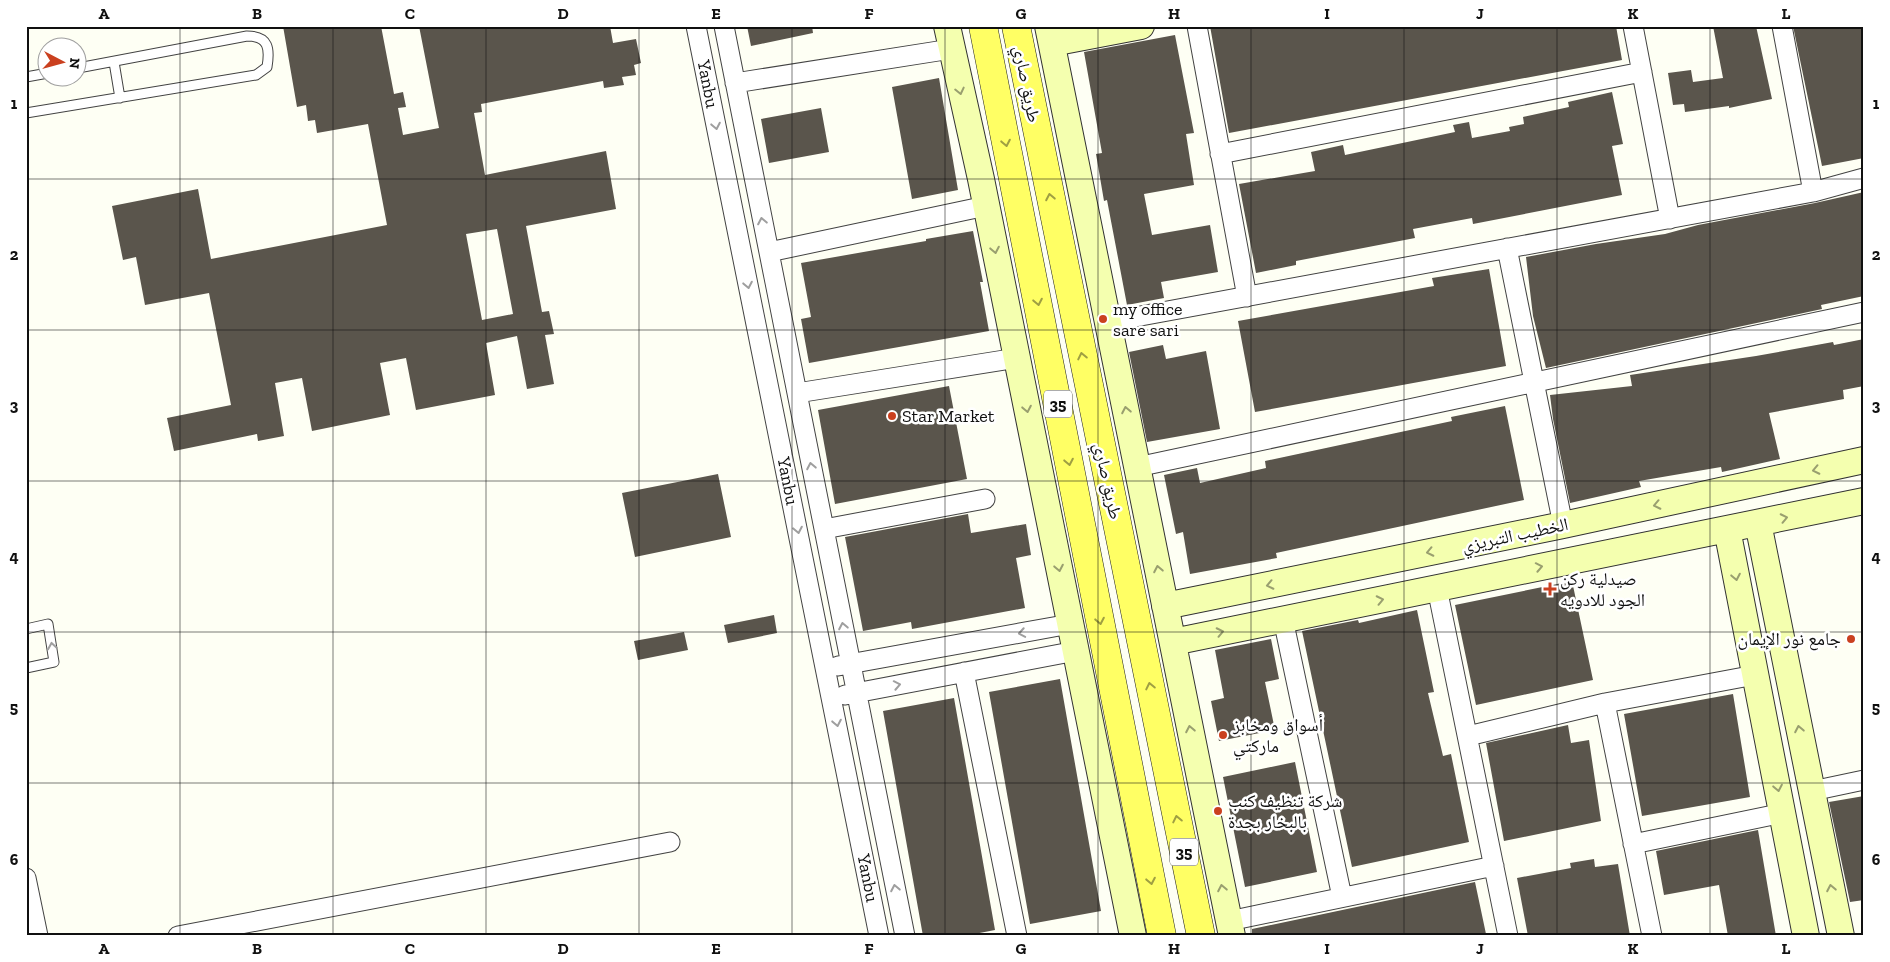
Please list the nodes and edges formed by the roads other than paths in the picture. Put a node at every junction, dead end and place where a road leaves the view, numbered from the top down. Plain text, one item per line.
1 (696, 26) edge
2 (724, 26) edge
3 (983, 26) edge
4 (1016, 26) edge
5 (1141, 26) edge
6 (1197, 26) edge
7 (1632, 26) edge
8 (1782, 26) edge
9 (1050, 35) edge
10 (949, 38) edge
11 (114, 62) junction
12 (88, 66) edge
13 (1642, 72) junction
14 (735, 83) junction
15 (120, 98) junction
16 (26, 113) edge
17 (1220, 154) junction
18 (1864, 178) edge
19 (1813, 192) junction
20 (986, 206) junction
21 (1670, 219) junction
22 (1508, 248) junction
23 (769, 252) junction
24 (1247, 297) junction
25 (1864, 312) edge
26 (1108, 322) junction
27 (1016, 358) junction
28 (1534, 383) junction
29 (796, 393) junction
30 (1864, 460) edge
31 (1137, 467) junction
32 (985, 499) dead end
33 (1864, 501) edge
34 (1758, 523) junction
35 (1563, 525) junction
36 (824, 529) junction
37 (1727, 529) junction
38 (1437, 588) junction
39 (1166, 606) junction
40 (1283, 619) junction
41 (1070, 624) junction
42 (26, 629) edge
43 (1173, 642) junction
44 (1076, 651) junction
45 (850, 664) junction
46 (26, 668) edge
47 (826, 668) junction
48 (964, 672) junction
49 (1755, 675) junction
50 (856, 693) junction
51 (832, 698) junction
52 (1605, 704) junction
53 (1468, 736) junction
54 (1864, 780) edge
55 (1812, 791) junction
56 (1782, 813) junction
57 (670, 842) dead end
58 (1633, 844) junction
59 (1494, 866) junction
60 (26, 878) edge
61 (1342, 897) junction
62 (1230, 928) edge
63 (38, 936) edge
64 (178, 936) edge
65 (880, 936) edge
66 (905, 936) edge
67 (1017, 936) edge
68 (1133, 936) edge
69 (1162, 936) edge
70 (1201, 936) edge
71 (1508, 936) edge
72 (1652, 936) edge
73 (1806, 936) edge
74 (1841, 936) edge

1 -> 47 street, Yanbu
2 - 14 street, Yanbu
3 -> 69 main road, طريق صاري / 35
70 -> 4 main road, طريق صاري / 35
5 - 9 street
6 - 17 street
7 - 13 street
8 - 19 street
9 - 26 street
10 - 14 street
10 -> 20 street
11 - 12 lane
11 - 15 lane
11 - 15 lane
13 - 17 street
13 - 21 street
23 -> 14 street, Yanbu
15 - 16 lane
17 - 24 street
18 - 19 street
19 - 21 street
20 - 23 street
20 -> 27 street
21 - 22 street
22 - 24 street
22 - 28 street
23 - 29 street, Yanbu
24 - 26 street
25 - 28 street
31 -> 26 street
27 - 29 street
27 -> 41 street
28 - 31 street
28 - 35 street
36 -> 29 street, Yanbu
30 -> 35 street, الخطيب التبريزي
39 -> 31 street
32 - 36 street
34 -> 33 street, الخطيب التبريزي
34 - 37 street, الخطيب التبريزي
55 -> 34 street
35 -> 39 street, الخطيب التبريزي
45 -> 36 street, Yanbu
38 -> 37 street, الخطيب التبريزي
37 -> 49 street
40 -> 38 street, الخطيب التبريزي
38 - 53 street
39 - 43 street
43 -> 40 street, الخطيب التبريزي
40 - 61 street
41 - 44 street
41 -> 45 street
46 -> 42 lane
62 -> 43 street
44 - 48 street
44 - 68 street
45 - 47 street
45 - 50 street, Yanbu
47 - 51 street, Yanbu
50 -> 48 street
48 - 67 street
49 - 52 street
49 -> 56 street
50 - 51 street
66 -> 50 street, Yanbu
51 -> 65 street, Yanbu
52 - 53 street
52 - 58 street
53 - 59 street
54 - 55 street
74 -> 55 street
56 - 58 street
56 - 73 street
57 - 64 street
58 - 72 street
59 - 61 street
59 - 71 street
60 - 63 street
61 - 62 street

